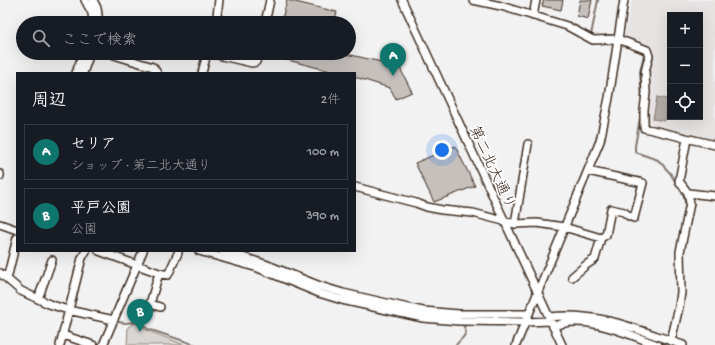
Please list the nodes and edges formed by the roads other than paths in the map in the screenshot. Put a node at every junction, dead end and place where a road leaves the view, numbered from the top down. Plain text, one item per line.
1 (85, 0) edge
2 (93, 0) edge
3 (219, 0) edge
4 (270, 0) edge
5 (402, 0) edge
6 (473, 0) edge
7 (536, 0) edge
8 (624, 0) edge
9 (92, 16) edge
10 (98, 16) edge
11 (217, 16) edge
12 (267, 16) edge
13 (533, 16) junction
14 (618, 39) junction
15 (81, 60) edge
16 (88, 60) edge
17 (132, 60) edge
18 (205, 60) edge
19 (238, 60) edge
20 (256, 60) edge
21 (76, 72) edge
22 (83, 72) edge
23 (156, 72) edge
24 (202, 72) edge
25 (688, 139) junction
26 (528, 144) dead end
27 (715, 145) edge
28 (588, 171) junction
29 (356, 187) edge
30 (688, 193) junction
31 (715, 196) edge
32 (503, 220) junction
33 (0, 224) edge
34 (516, 224) junction
35 (564, 228) junction
36 (16, 230) edge
37 (601, 238) junction
38 (16, 242) edge
39 (85, 252) edge
40 (102, 252) edge
41 (143, 252) edge
42 (202, 252) edge
43 (226, 252) edge
44 (178, 253) dead end
45 (52, 260) dead end
46 (137, 265) junction
47 (0, 273) edge
48 (159, 273) junction
49 (572, 277) dead end
50 (7, 279) junction
51 (537, 292) junction
52 (343, 297) junction
53 (38, 299) junction
54 (160, 307) dead end
55 (68, 310) junction
56 (528, 314) junction
57 (114, 320) junction
58 (551, 321) junction
59 (525, 322) junction
60 (63, 335) junction
61 (649, 337) junction
62 (668, 340) junction
63 (60, 345) edge
64 (93, 345) edge
65 (103, 345) edge
66 (516, 345) edge
67 (562, 345) edge
68 (658, 345) edge
69 (683, 345) edge

1 - 9 street
2 - 10 street
3 - 11 street
4 - 12 street
5 - 32 street, 第二北大通り
6 - 13 street
7 - 13 street
8 - 14 street
13 - 14 street
14 - 25 street
14 - 28 street
15 - 21 street
16 - 22 street
17 - 23 street
18 - 24 street
19 - 20 street
25 - 27 street
25 - 30 street
26 - 34 street
28 - 35 street
28 - 37 street
29 - 32 street
30 - 31 street
30 - 62 street
32 - 34 street
32 - 51 street, 第二北大通り
33 - 36 street
34 - 35 street
35 - 37 street
35 - 51 street
37 - 49 street
38 - 50 street
39 - 55 street
40 - 46 street
41 - 46 street
42 - 52 street
43 - 52 street
44 - 48 street
45 - 53 street
46 - 48 street
46 - 57 street
47 - 50 street
48 - 54 street
50 - 53 street
51 - 56 street
51 - 58 street, 第二北大通り
52 - 56 street
52 - 59 street
53 - 55 street
55 - 57 street
55 - 60 street
56 - 59 street
57 - 65 street
58 - 59 street
58 - 61 street
58 - 61 street
58 - 67 street, 第二北大通り
59 - 66 street
60 - 63 street
60 - 64 street
61 - 62 street
61 - 68 street
62 - 69 street

